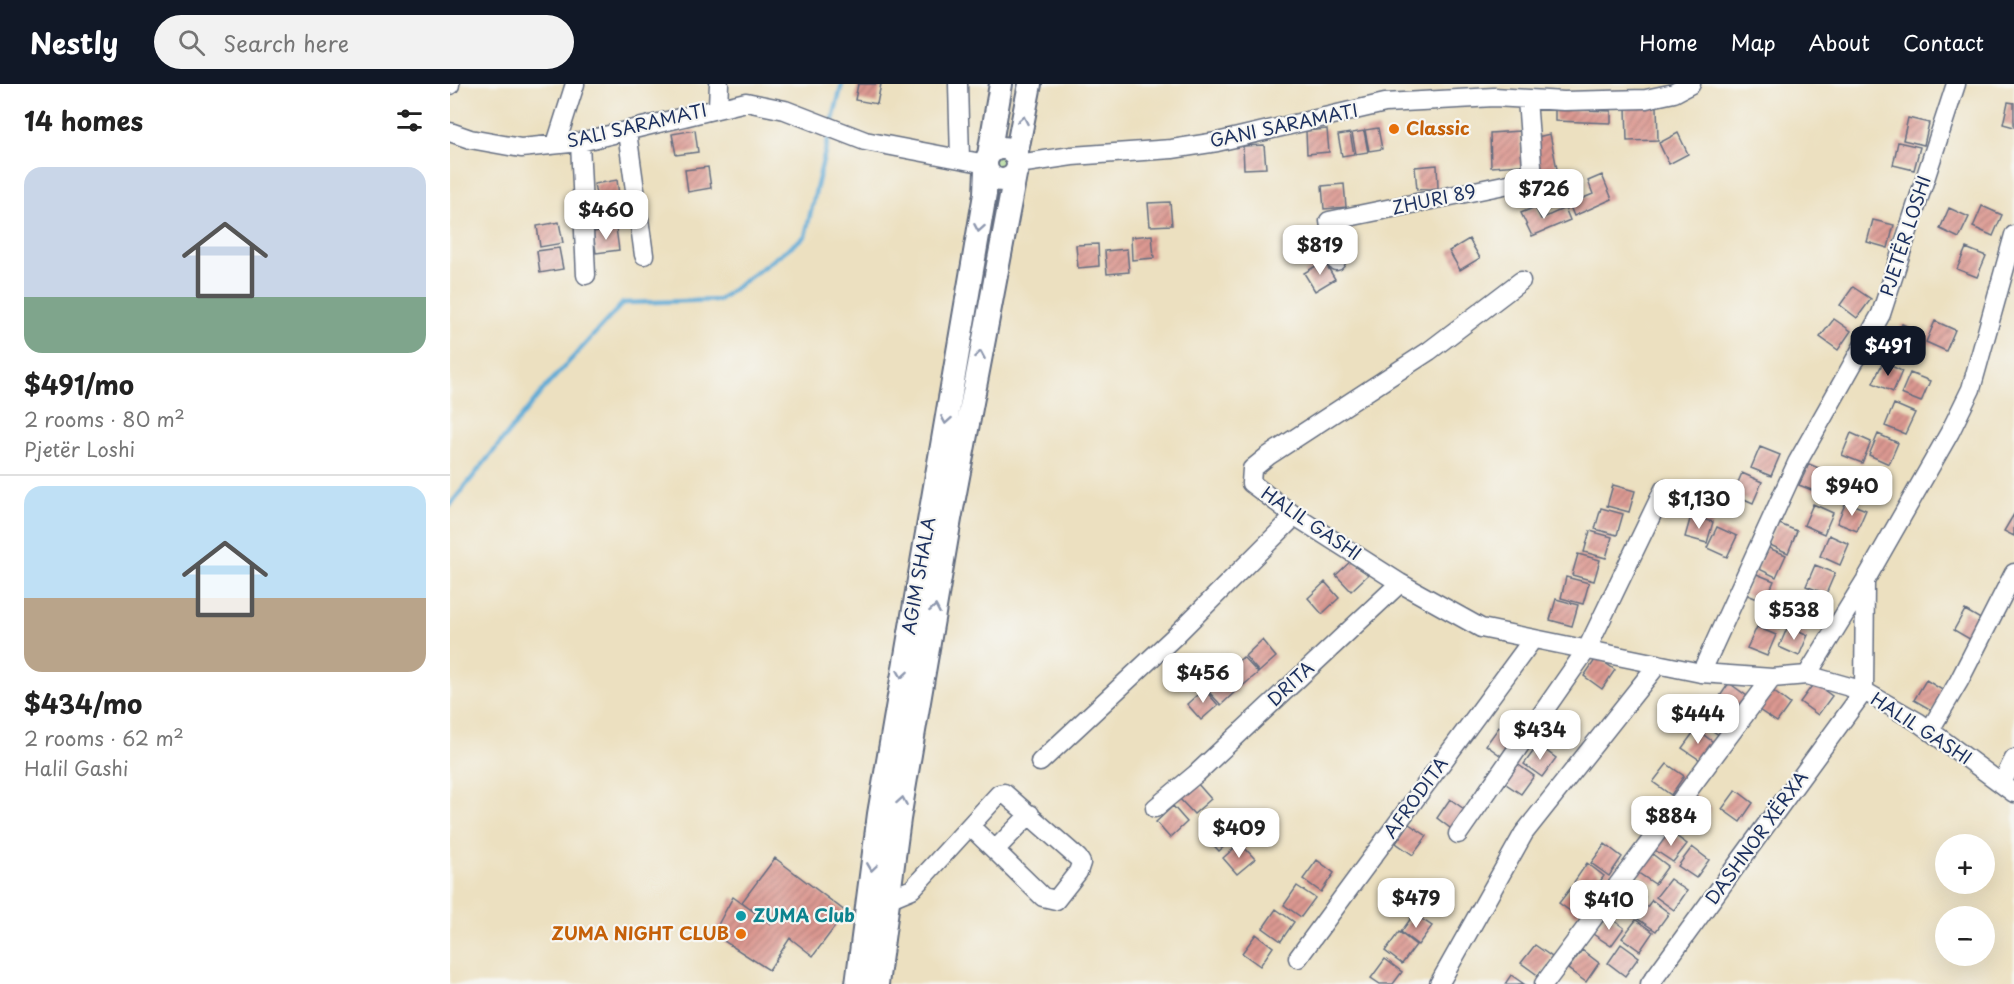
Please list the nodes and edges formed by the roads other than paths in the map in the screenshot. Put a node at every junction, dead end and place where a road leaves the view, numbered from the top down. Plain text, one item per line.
1 (575, 84) edge
2 (719, 84) edge
3 (958, 84) edge
4 (1001, 84) edge
5 (1030, 84) edge
6 (1690, 84) edge
7 (1956, 84) edge
8 (1480, 91) edge
9 (1599, 92) edge
10 (1527, 99) junction
11 (718, 106) junction
12 (450, 132) edge
13 (627, 132) junction
14 (580, 142) junction
15 (556, 144) junction
16 (960, 159) junction
17 (987, 163) junction
18 (1016, 165) junction
19 (2014, 236) edge
20 (644, 255) dead end
21 (1336, 261) dead end
22 (586, 275) dead end
23 (1521, 281) dead end
24 (1664, 489) dead end
25 (1295, 516) junction
26 (2014, 573) edge
27 (1865, 580) junction
28 (1400, 583) junction
29 (1533, 639) junction
30 (1587, 649) junction
31 (1658, 664) junction
32 (1701, 673) junction
33 (1807, 675) junction
34 (1772, 678) junction
35 (1864, 691) junction
36 (1930, 730) junction
37 (2014, 759) edge
38 (1040, 762) dead end
39 (2008, 788) edge
40 (1155, 808) dead end
41 (1030, 814) junction
42 (970, 826) junction
43 (1458, 834) dead end
44 (995, 850) junction
45 (888, 899) junction
46 (1298, 958) dead end
47 (857, 984) edge
48 (877, 984) edge
49 (1439, 984) edge
50 (1544, 984) edge
51 (1650, 984) edge

1 - 15 street
2 - 11 street, SALI SARAMATI
3 - 16 street
4 - 17 main road, AGIM SHALA
18 -> 5 main road, AGIM SHALA
6 - 9 street, GANI SARAMATI
7 - 32 street, PJETËR LOSHI
8 - 10 street, GANI SARAMATI
8 - 18 street, GANI SARAMATI
9 - 10 street, GANI SARAMATI
10 - 21 street, ZHURI 89
11 - 13 street, SALI SARAMATI
11 - 16 street, SALI SARAMATI
12 - 15 street, SALI SARAMATI
13 - 14 street, SALI SARAMATI
13 - 20 street
14 - 15 street, SALI SARAMATI
14 - 22 street
16 - 17 street, SALI SARAMATI
17 - 18 main road
17 -> 47 main road, AGIM SHALA
45 -> 18 main road, AGIM SHALA
19 - 27 street
23 - 25 street, HALIL GASHI
24 - 30 street
25 - 28 street, HALIL GASHI
25 - 38 street
26 - 36 street
27 - 33 street
27 - 35 street
28 - 29 street, HALIL GASHI
28 - 40 street, DRITA
29 - 30 street, HALIL GASHI
29 - 46 street, AFRODITA
30 - 31 street, HALIL GASHI
30 - 43 street
31 - 32 street, HALIL GASHI
31 - 49 street
32 - 34 street, HALIL GASHI
33 - 34 street, HALIL GASHI
33 - 35 street, HALIL GASHI
34 - 50 street
35 - 36 street, HALIL GASHI
35 - 51 street, DASHNOR XËRXA
36 - 39 street, HALIL GASHI
37 - 39 street, HALIL GASHI
41 - 42 street
41 - 44 street
41 - 44 street
42 - 44 street
42 - 45 street
45 - 48 main road, AGIM SHALA

